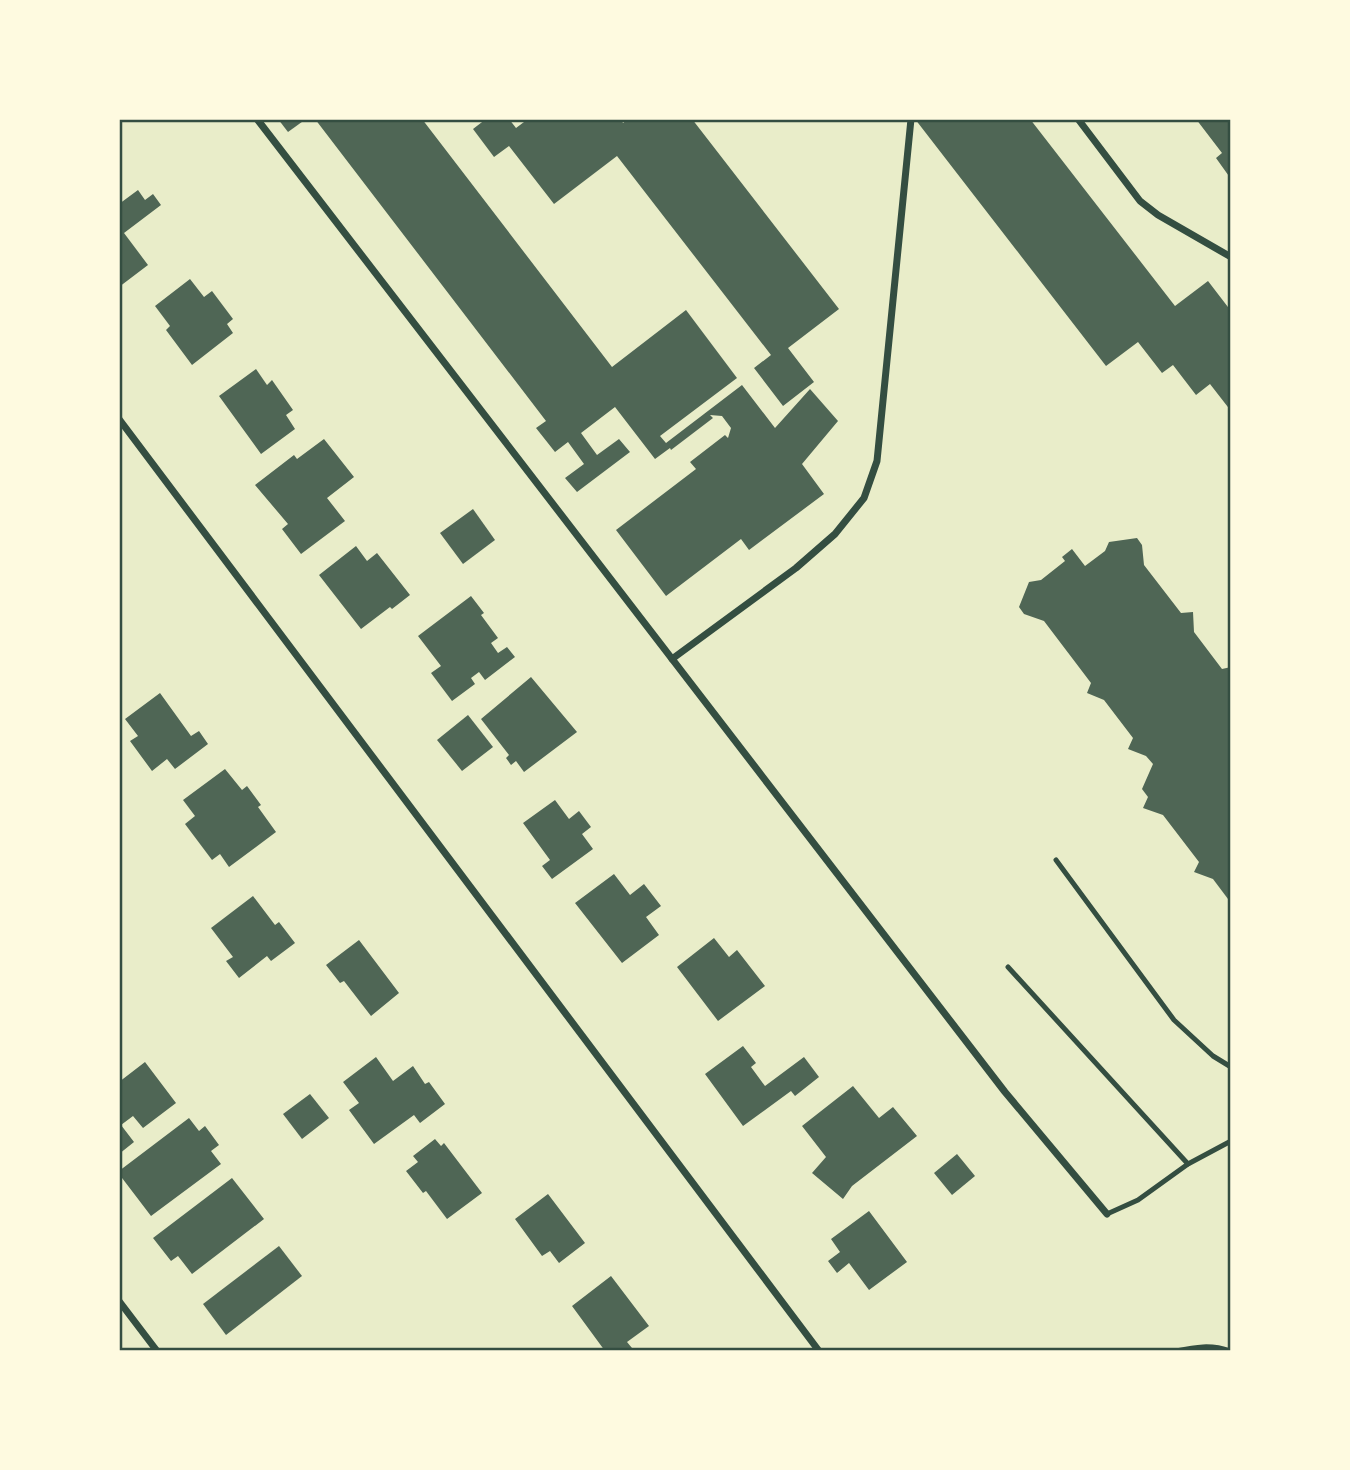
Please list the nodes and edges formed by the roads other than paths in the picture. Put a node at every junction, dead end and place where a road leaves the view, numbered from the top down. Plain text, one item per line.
1 (257, 119) edge
2 (911, 119) edge
3 (1077, 119) edge
4 (1231, 257) edge
5 (119, 419) edge
6 (673, 659) junction
7 (1056, 860) dead end
8 (1008, 967) dead end
9 (1231, 1066) edge
10 (1231, 1141) edge
11 (1188, 1164) junction
12 (1107, 1214) joint
13 (119, 1301) edge
14 (157, 1351) edge
15 (819, 1351) edge
16 (1177, 1351) edge
17 (1230, 1351) edge

1 - 6 street
2 - 6 street
3 - 4 street
5 - 15 street
6 - 12 street
7 - 9 lane
8 - 11 lane
10 - 11 lane
11 - 12 lane
13 - 14 street
16 - 17 lane

